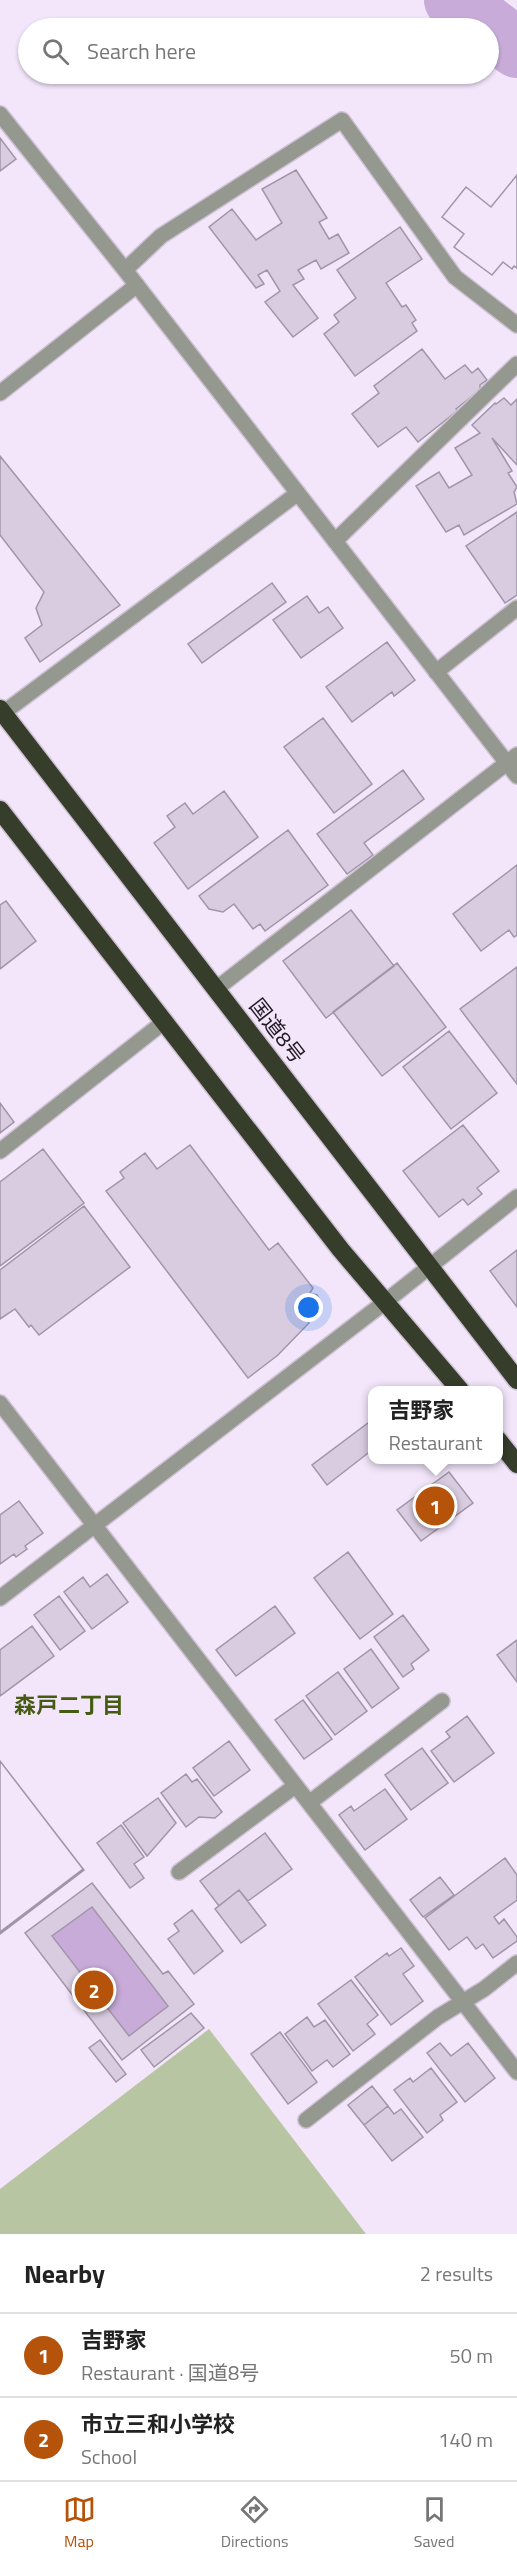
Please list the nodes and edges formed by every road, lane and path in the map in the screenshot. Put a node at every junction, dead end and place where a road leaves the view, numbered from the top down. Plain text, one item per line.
1 (0, 114) edge
2 (125, 270) junction
3 (137, 285) junction
4 (517, 324) edge
5 (517, 364) edge
6 (0, 393) edge
7 (298, 493) junction
8 (335, 541) junction
9 (517, 608) edge
10 (436, 672) junction
11 (1, 711) edge
12 (512, 759) edge
13 (517, 776) edge
14 (0, 810) edge
15 (216, 989) junction
16 (165, 1021) junction
17 (0, 1150) edge
18 (517, 1197) edge
19 (430, 1265) junction
20 (385, 1302) junction
21 (517, 1380) edge
22 (457, 1386) edge
23 (0, 1403) edge
24 (503, 1446) edge
25 (517, 1464) edge
26 (94, 1525) junction
27 (0, 1598) edge
28 (442, 1701) dead end
29 (295, 1786) junction
30 (309, 1803) junction
31 (179, 1872) dead end
32 (517, 1963) edge
33 (464, 2001) junction
34 (517, 2072) edge
35 (306, 2120) dead end

1 - 2 street
2 - 3 street
2 - 4 street
3 - 6 street
3 - 7 street
5 - 8 street
7 - 8 street
7 - 11 street
8 - 10 street
9 - 10 street
10 - 12 street
11 - 15 highway, 国道8号
12 - 13 street
12 - 15 street
14 - 16 highway
15 - 19 highway, 国道8号
16 - 17 street
16 - 20 highway
18 - 19 street
19 - 20 street
19 - 21 highway, 国道8号
20 - 22 highway
20 - 26 street
23 - 26 street
24 - 25 highway
26 - 27 street
26 - 29 street
28 - 30 street
29 - 30 street
29 - 31 street
30 - 33 street
32 - 33 street
33 - 34 street
33 - 35 street

